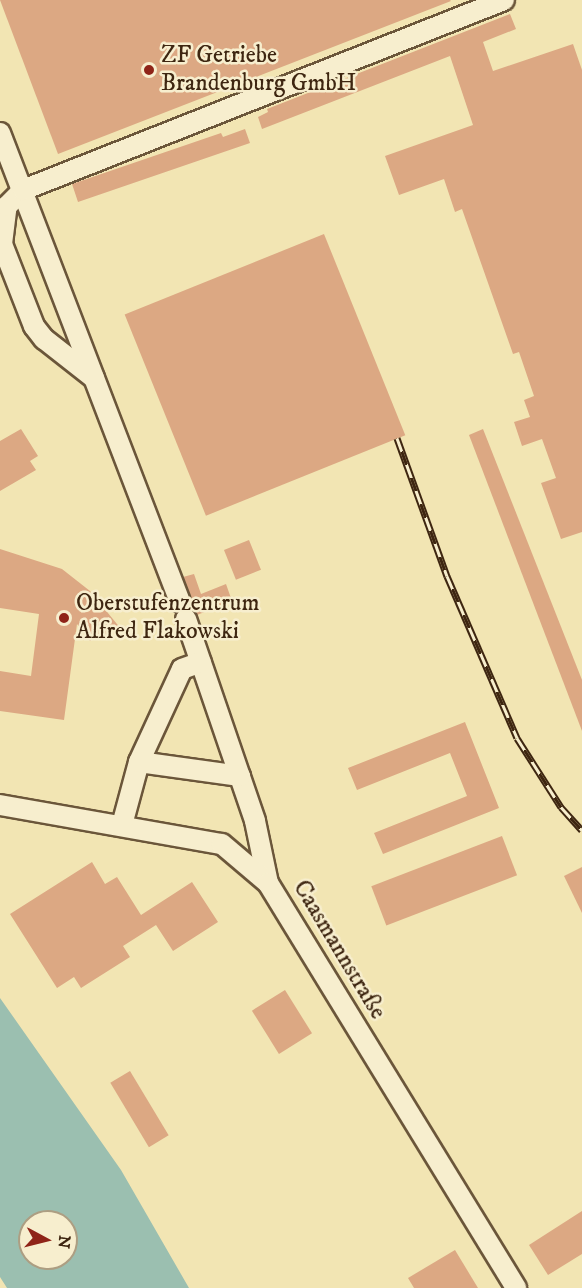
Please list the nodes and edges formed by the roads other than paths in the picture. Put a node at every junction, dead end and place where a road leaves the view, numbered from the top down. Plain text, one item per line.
1 (504, 0) edge
2 (0, 133) edge
3 (23, 190) junction
4 (94, 378) junction
5 (201, 662) junction
6 (139, 762) junction
7 (240, 776) junction
8 (0, 806) edge
9 (122, 825) junction
10 (268, 883) junction
11 (516, 1288) edge

1 - 3 street
2 - 3 street
3 - 4 street
3 - 4 street
4 - 5 street
5 - 6 street
5 - 7 street
6 - 7 street
6 - 9 street
7 - 10 street
8 - 9 street, Caasmannstraße
9 - 10 street, Caasmannstraße
10 - 11 street, Caasmannstraße

